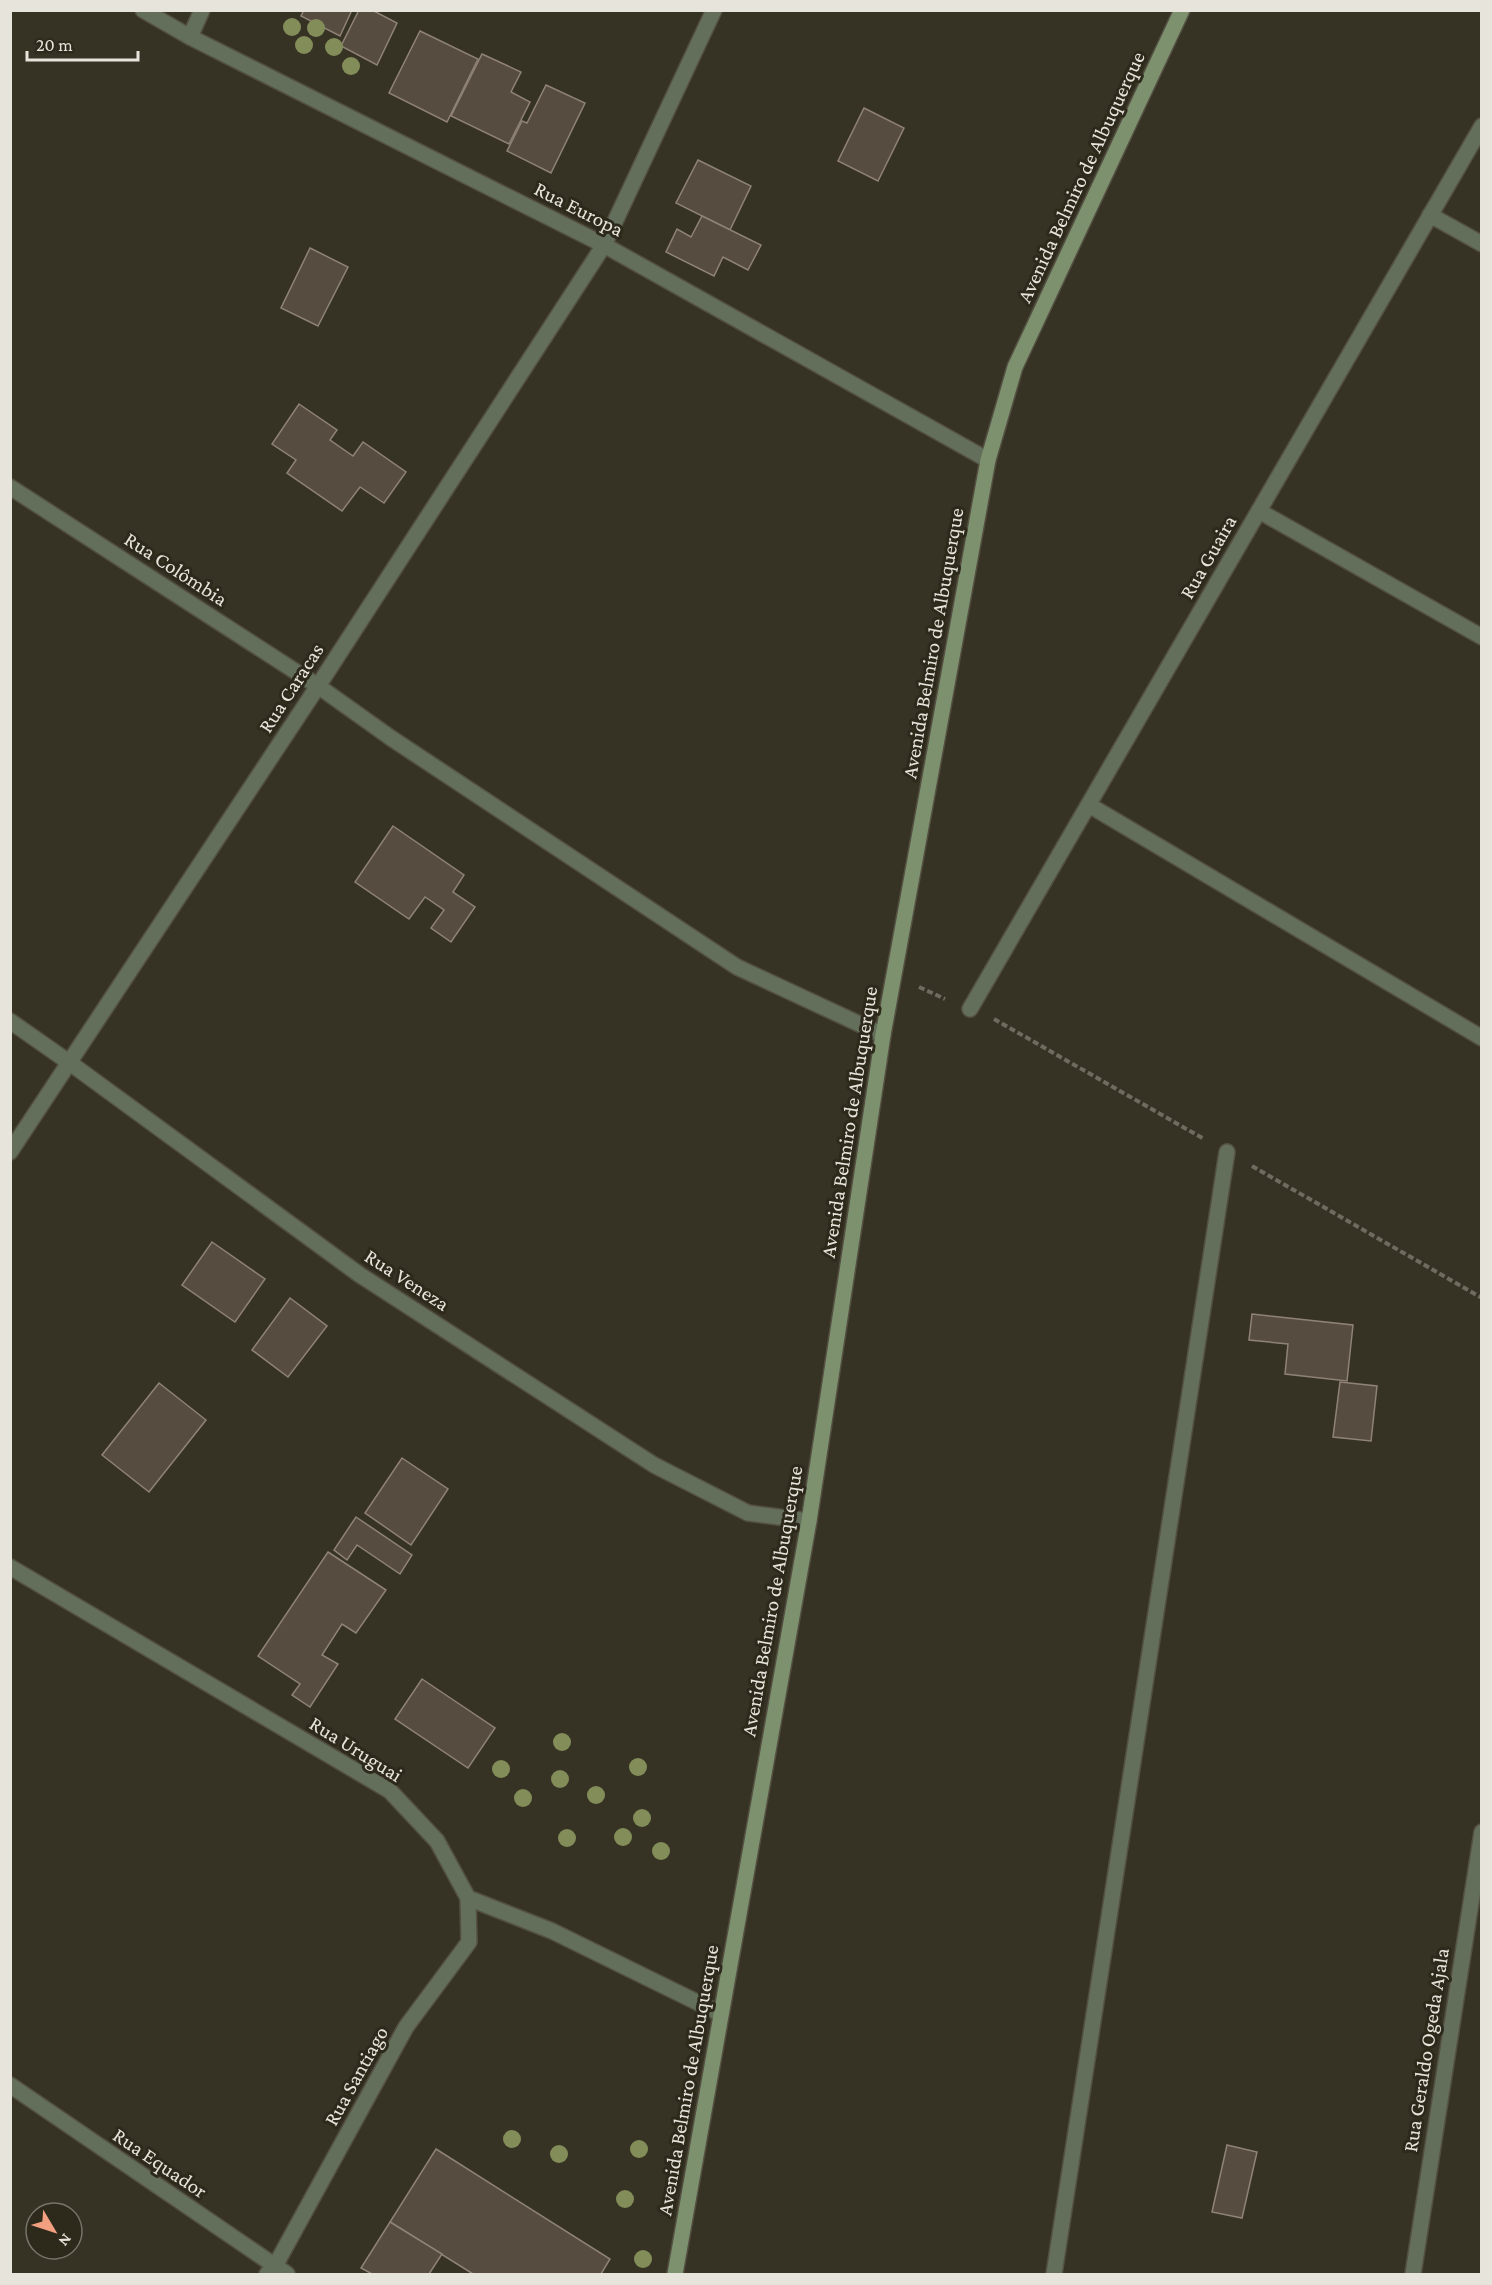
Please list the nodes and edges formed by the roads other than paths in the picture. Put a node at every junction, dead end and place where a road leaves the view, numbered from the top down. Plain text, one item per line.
1 (143, 10) edge
2 (202, 10) edge
3 (714, 10) edge
4 (1182, 10) edge
5 (190, 37) junction
6 (1482, 126) edge
7 (1430, 215) junction
8 (1482, 244) edge
9 (604, 245) junction
10 (988, 460) junction
11 (10, 488) edge
12 (1259, 511) junction
13 (1482, 637) edge
14 (318, 686) junction
15 (1089, 805) junction
16 (970, 1009) road end
17 (10, 1022) edge
18 (882, 1035) junction
19 (1482, 1038) edge
20 (70, 1063) junction
21 (10, 1152) edge
22 (1227, 1152) road end
23 (809, 1521) junction
24 (10, 1567) edge
25 (1482, 1832) edge
26 (468, 1898) junction
27 (721, 2014) junction
28 (10, 2085) edge
29 (276, 2272) edge
30 (675, 2274) edge
31 (1054, 2274) edge
32 (1413, 2274) edge

1 - 5 street, Rua Europa
2 - 5 street
3 - 9 street, Rua Caracas
4 - 10 main road, Avenida Belmiro de Albuquerque
5 - 9 street, Rua Europa
6 - 7 street, Rua Guaira
7 - 8 street
7 - 12 street, Rua Guaira
9 - 10 street, Rua Europa
9 - 14 street, Rua Caracas
10 - 18 main road, Avenida Belmiro de Albuquerque
11 - 14 street, Rua Colômbia
12 - 13 street
12 - 15 street, Rua Guaira
14 - 18 street, Rua Colômbia
14 - 20 street, Rua Caracas
15 - 16 street, Rua Guaira
15 - 19 street
17 - 20 street, Rua Veneza
18 - 23 main road, Avenida Belmiro de Albuquerque
20 - 21 street, Rua Caracas
20 - 23 street, Rua Veneza
22 - 31 street
23 - 27 main road, Avenida Belmiro de Albuquerque
24 - 26 street, Rua Uruguai
25 - 32 street, Rua Geraldo Ogeda Ajala
26 - 27 street
26 - 29 street, Rua Santiago
27 - 30 main road, Avenida Belmiro de Albuquerque
28 - 29 street, Rua Equador

